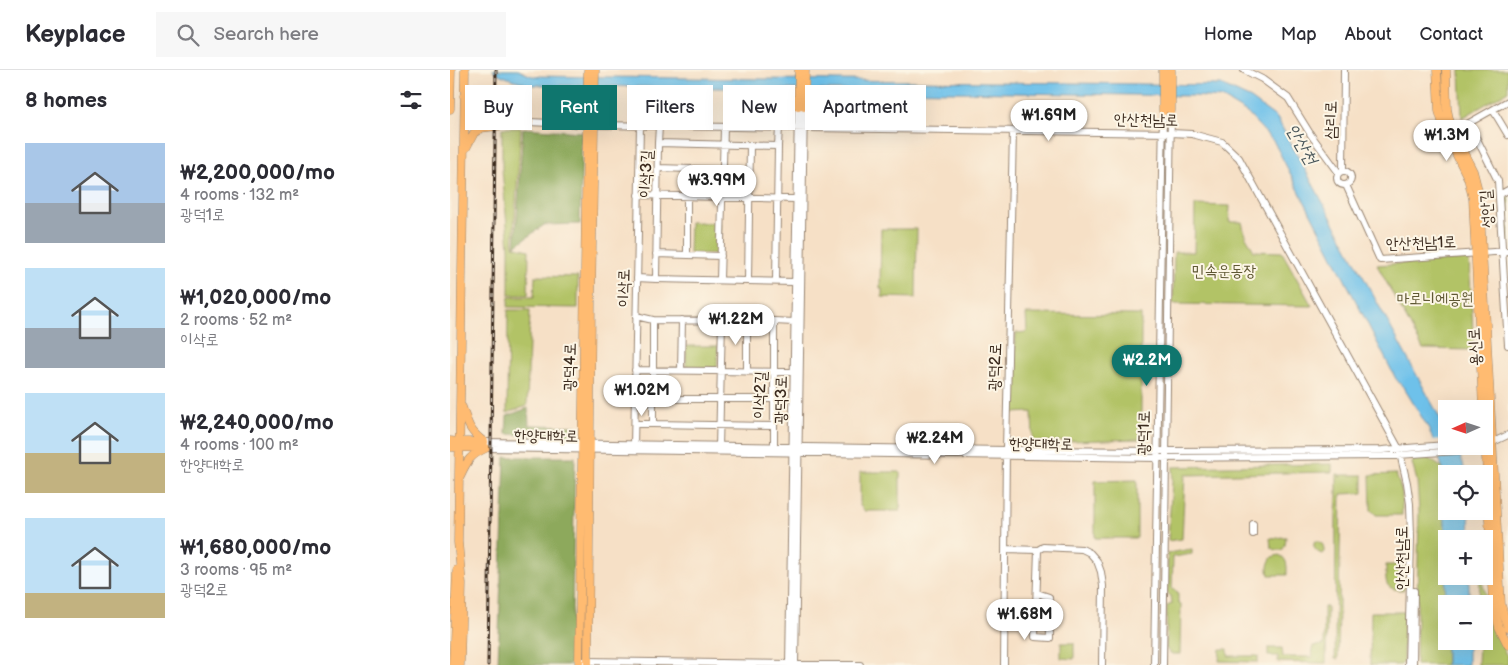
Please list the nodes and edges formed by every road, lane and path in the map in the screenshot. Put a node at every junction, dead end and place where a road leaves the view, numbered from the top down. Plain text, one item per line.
1 (588, 70) edge
2 (595, 70) edge
3 (799, 70) edge
4 (805, 70) edge
5 (1163, 70) edge
6 (1171, 70) edge
7 (1244, 70) edge
8 (1344, 70) edge
9 (1438, 70) edge
10 (1446, 70) edge
11 (451, 71) edge
12 (465, 71) edge
13 (589, 85) edge
14 (593, 85) edge
15 (464, 96) joint
16 (1508, 101) edge
17 (450, 102) edge
18 (801, 106) junction
19 (450, 108) edge
20 (1493, 110) junction
21 (1163, 111) joint
22 (1171, 111) joint
23 (795, 128) edge
24 (801, 128) junction
25 (479, 130) edge
26 (591, 130) edge
27 (640, 130) edge
28 (659, 130) edge
29 (724, 130) edge
30 (779, 130) edge
31 (1012, 131) junction
32 (1161, 133) junction
33 (1171, 133) junction
34 (1508, 135) edge
35 (658, 143) junction
36 (723, 144) junction
37 (750, 145) junction
38 (778, 146) junction
39 (464, 152) junction
40 (658, 168) junction
41 (723, 170) junction
42 (1341, 172) junction
43 (1346, 185) junction
44 (1508, 191) edge
45 (638, 195) junction
46 (1499, 195) junction
47 (657, 196) junction
48 (687, 196) junction
49 (722, 197) junction
50 (749, 197) junction
51 (777, 198) junction
52 (796, 199) junction
53 (1506, 251) edge
54 (1479, 253) junction
55 (656, 254) junction
56 (687, 255) junction
57 (721, 256) junction
58 (637, 278) junction
59 (656, 279) junction
60 (720, 280) junction
61 (748, 281) junction
62 (776, 281) junction
63 (795, 282) junction
64 (1507, 311) edge
65 (636, 316) junction
66 (653, 320) junction
67 (682, 320) junction
68 (722, 321) junction
69 (747, 321) junction
70 (774, 321) junction
71 (794, 322) junction
72 (1508, 341) edge
73 (1508, 345) edge
74 (636, 370) junction
75 (653, 370) junction
76 (681, 370) junction
77 (721, 371) junction
78 (747, 372) junction
79 (774, 372) junction
80 (797, 372) junction
81 (653, 399) junction
82 (720, 399) junction
83 (774, 399) junction
84 (460, 400) junction
85 (1483, 400) edge
86 (1484, 400) edge
87 (635, 424) junction
88 (653, 424) junction
89 (720, 425) junction
90 (774, 426) junction
91 (1508, 435) edge
92 (450, 441) edge
93 (1493, 442) edge
94 (460, 445) junction
95 (485, 445) junction
96 (586, 446) junction
97 (774, 446) junction
98 (450, 447) edge
99 (634, 447) junction
100 (1438, 447) edge
101 (719, 448) junction
102 (796, 449) junction
103 (1421, 450) junction
104 (1438, 450) edge
105 (1399, 452) junction
106 (1006, 453) junction
107 (1157, 454) junction
108 (1166, 454) junction
109 (1486, 455) edge
110 (1487, 455) edge
111 (458, 480) junction
112 (1253, 524) dead end
113 (1253, 534) dead end
114 (458, 542) junction
115 (1006, 549) junction
116 (1038, 550) junction
117 (1036, 593) junction
118 (1508, 628) edge
119 (1508, 645) edge
120 (579, 663) edge
121 (588, 663) edge
122 (648, 663) edge
123 (792, 664) edge
124 (453, 665) edge
125 (460, 665) edge
126 (860, 665) edge
127 (1004, 665) edge
128 (1102, 665) edge
129 (1154, 665) edge
130 (1163, 665) edge
131 (1408, 665) edge
132 (1413, 665) edge

1 - 13 main road, 광덕4로
2 - 14 main road, 광덕4로
3 - 18 main road
4 - 18 main road
5 - 21 main road
6 - 22 main road
7 - 42 street
8 - 42 street, 삼리로
9 - 54 main road
10 - 54 main road, 용신로
11 - 17 main road
12 - 15 main road
15 - 39 main road
16 - 20 street, 성안길
17 - 19 main road
18 - 24 street, 광덕3로
20 - 34 street
20 - 46 street, 성안길
21 - 32 street, 광덕1로
22 - 33 street, 광덕1로
23 - 24 street, 안산천남로
24 - 31 street, 안산천남로
24 - 52 street, 광덕3로
24 - 80 street, 광덕3로
25 - 39 main road
26 - 96 main road, 광덕4로
27 - 45 street, 이삭로
28 - 35 street
29 - 36 street
30 - 38 street
31 - 32 street, 안산천남로
31 - 106 street, 광덕2로
32 - 33 street, 안산천남로
32 - 107 street, 광덕1로
33 - 105 street, 안산천남로
33 - 108 street, 광덕1로
35 - 36 street, 이삭3길
35 - 40 street, 이삭3길
36 - 37 street, 이삭3길
36 - 41 street
37 - 38 street, 이삭3길
37 - 50 street
38 - 51 street
39 - 84 main road
40 - 41 street
40 - 47 street, 이삭3길
41 - 49 street
42 - 43 street
42 - 43 street
43 - 54 street, 안산천남1로
44 - 46 street
45 - 47 street
45 - 58 street, 이삭로
46 - 53 street, 성안길
47 - 48 street
47 - 55 street, 이삭3길
48 - 49 street
48 - 56 street
49 - 50 street
49 - 57 street
50 - 51 street
50 - 61 street
51 - 52 street
51 - 62 street
52 - 63 street, 광덕3로
53 - 54 street
53 - 64 street, 성안길
54 - 85 main road, 용신로
54 - 86 main road, 용신로
55 - 56 street
55 - 59 street, 이삭3길
56 - 57 street
57 - 60 street
58 - 59 street
58 - 65 street, 이삭로
59 - 60 street
60 - 61 street
61 - 62 street
62 - 63 street
63 - 71 street, 광덕3로
64 - 72 street, 성안길
65 - 66 street
65 - 74 street, 이삭로
66 - 67 street
66 - 75 street
67 - 68 street
67 - 76 street
68 - 69 street
68 - 77 street
69 - 70 street
69 - 78 street
70 - 71 street
70 - 79 street, 이삭2길
71 - 80 street, 광덕3로
72 - 73 street, 성안길
74 - 75 street
74 - 87 street, 이삭로
75 - 76 street
75 - 81 street
76 - 77 street
77 - 78 street
77 - 82 street
78 - 79 street
79 - 80 street
79 - 83 street, 이삭2길
80 - 102 street, 광덕3로
81 - 82 street
81 - 88 street
82 - 83 street
82 - 89 street
83 - 90 street, 이삭2길
84 - 94 main road
84 - 95 main road
87 - 88 street, 이삭2길
87 - 99 street, 이삭로
88 - 89 street, 이삭2길
89 - 90 street, 이삭2길
89 - 101 street
90 - 97 street
91 - 93 street
92 - 94 main road, 한양대학로
94 - 95 main road, 한양대학로
94 - 98 main road, 한양대학로
94 - 111 main road
95 - 96 street, 한양대학로
95 - 111 main road
96 - 99 street, 한양대학로
96 - 120 main road, 광덕4로
96 - 121 main road, 광덕4로
97 - 101 street, 한양대학로
97 - 102 street, 한양대학로
99 - 101 street, 한양대학로
100 - 103 street
101 - 102 street, 한양대학로
102 - 106 street, 한양대학로
102 - 123 street, 광덕3로
103 - 104 street
103 - 105 street, 한양대학로
105 - 108 street, 한양대학로
105 - 131 street, 안산천남로
105 - 132 street, 안산천남로
106 - 107 street, 한양대학로
106 - 115 street, 광덕2로
107 - 108 street, 한양대학로
107 - 129 street, 광덕1로
108 - 130 street, 광덕1로
109 - 119 main road, 용신로
110 - 118 main road, 용신로
111 - 114 main road
112 - 113 street
114 - 124 main road
114 - 125 main road
115 - 116 street
115 - 127 street, 광덕2로
116 - 117 street
116 - 128 street
117 - 117 street
120 - 121 street
121 - 122 street
122 - 123 street
123 - 126 street

